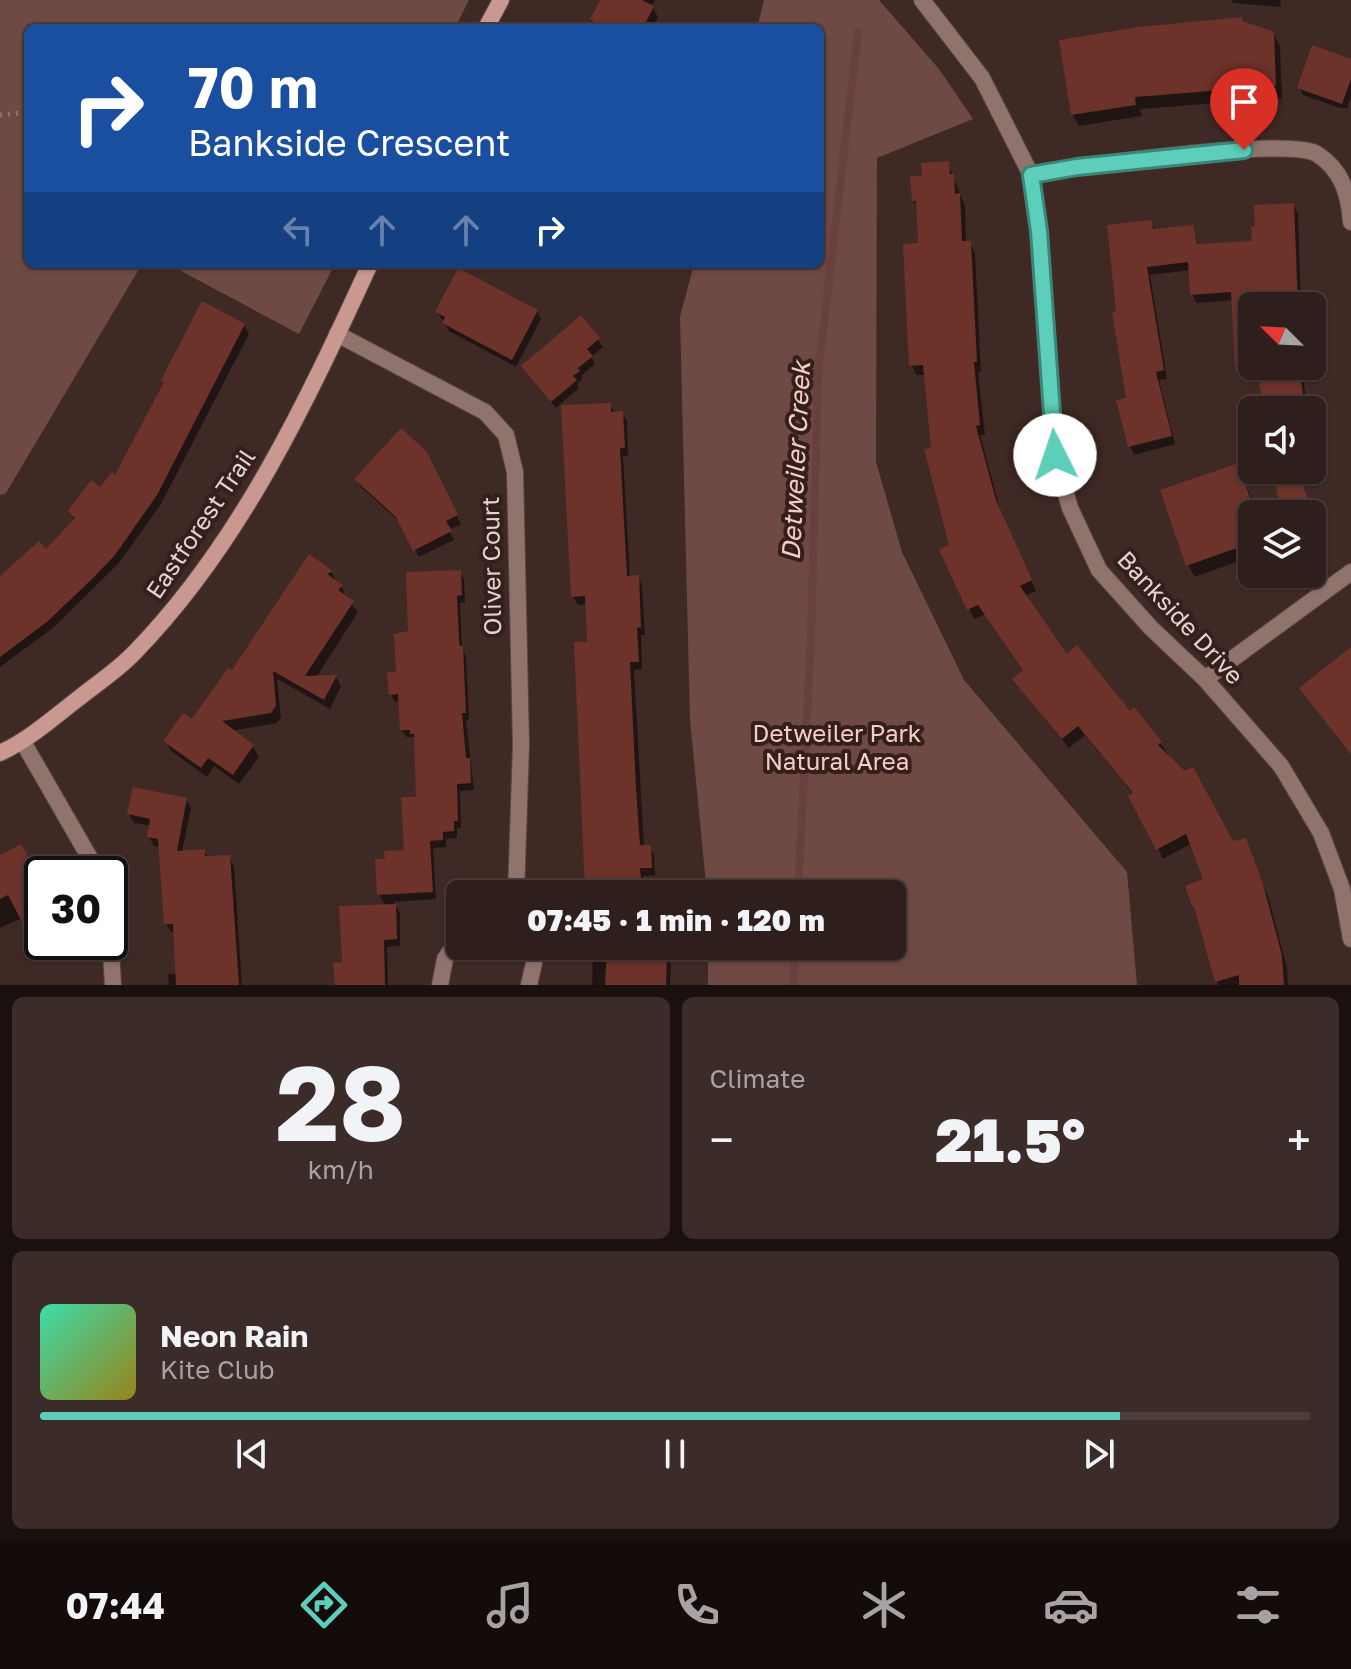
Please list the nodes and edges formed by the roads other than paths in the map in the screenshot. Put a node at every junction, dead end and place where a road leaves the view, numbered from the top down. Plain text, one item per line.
1 (501, 0) edge
2 (922, 0) edge
3 (488, 24) edge
4 (1031, 175) junction
5 (1351, 222) edge
6 (368, 268) edge
7 (337, 334) junction
8 (1351, 572) edge
9 (1205, 679) junction
10 (23, 742) junction
11 (0, 753) edge
12 (89, 856) edge
13 (516, 880) edge
14 (1351, 939) edge
15 (446, 958) edge
16 (111, 960) edge
17 (534, 960) edge
18 (113, 985) edge
19 (440, 985) edge
20 (529, 985) edge

1 - 3 street
2 - 4 street, Bankside Drive
4 - 5 street
4 - 9 street, Bankside Drive
6 - 7 street, Eastforest Trail
7 - 10 street, Eastforest Trail
7 - 13 street, Oliver Court
8 - 9 street
9 - 14 street, Bankside Drive
10 - 11 street, Eastforest Trail
10 - 12 street
15 - 19 street
16 - 18 street
17 - 20 street

